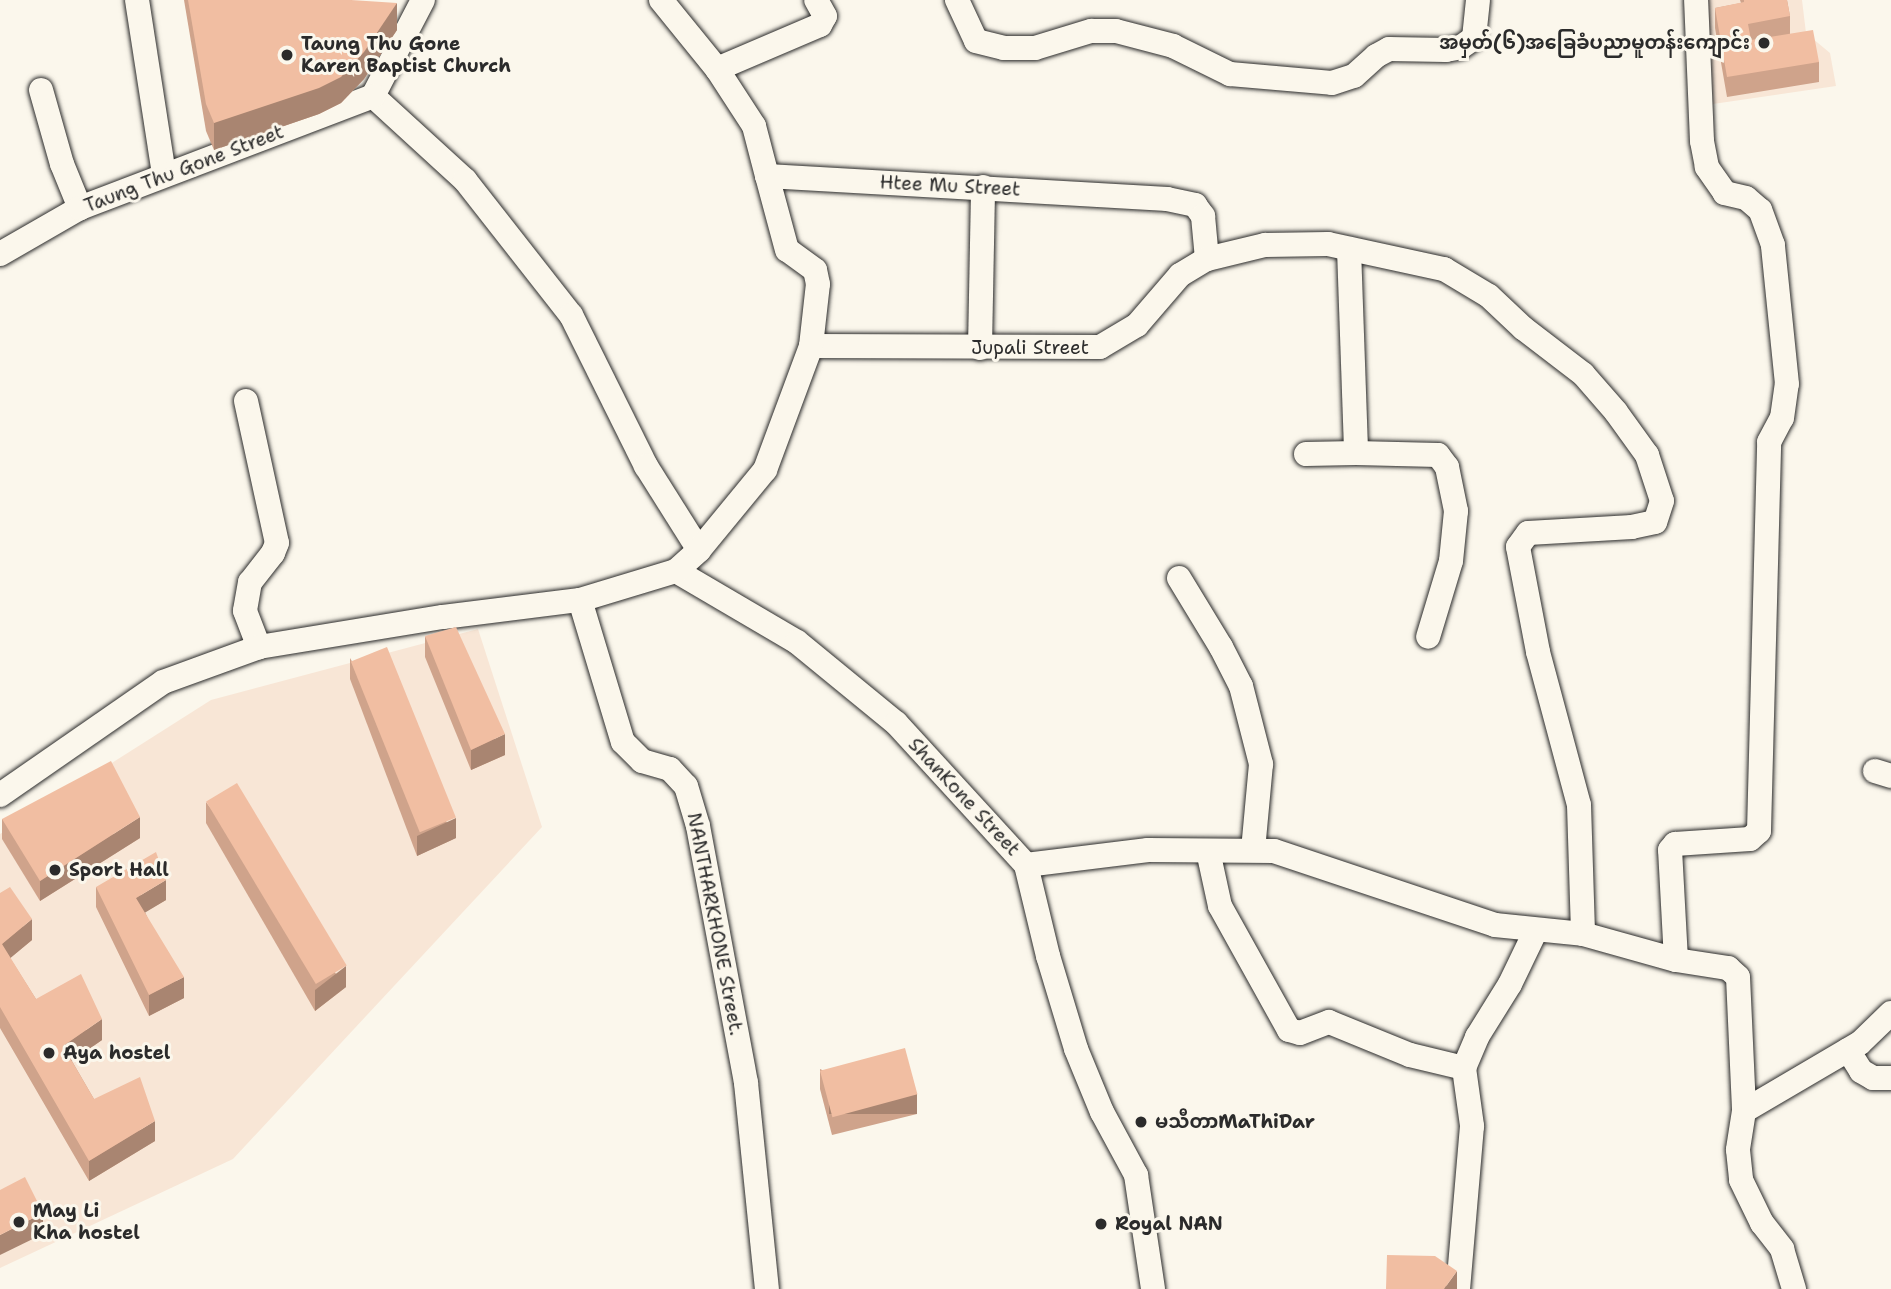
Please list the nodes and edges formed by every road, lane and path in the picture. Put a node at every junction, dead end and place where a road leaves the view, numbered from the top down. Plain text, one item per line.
1 (137, 0) edge
2 (423, 0) edge
3 (661, 0) edge
4 (816, 0) edge
5 (957, 0) edge
6 (1478, 0) edge
7 (1696, 0) edge
8 (717, 69) junction
9 (41, 90) dead end
10 (373, 96) junction
11 (164, 175) junction
12 (767, 176) junction
13 (982, 187) junction
14 (80, 208) junction
15 (1349, 249) junction
16 (0, 254) edge
17 (1207, 259) junction
18 (811, 346) junction
19 (981, 348) junction
20 (246, 401) dead end
21 (1356, 453) junction
22 (1306, 454) dead end
23 (699, 550) junction
24 (676, 571) junction
25 (1179, 578) dead end
26 (580, 600) junction
27 (1428, 637) dead end
28 (259, 647) junction
29 (0, 795) edge
30 (1253, 850) junction
31 (1208, 851) junction
32 (1026, 865) junction
33 (1536, 930) junction
34 (1583, 934) junction
35 (1676, 960) junction
36 (1891, 1013) edge
37 (1848, 1050) junction
38 (1464, 1068) junction
39 (1891, 1078) edge
40 (1744, 1111) junction
41 (767, 1289) edge
42 (1153, 1289) edge
43 (1458, 1289) edge
44 (1794, 1289) edge

1 - 11 street
2 - 10 street
3 - 8 street
4 - 8 street
5 - 6 street
7 - 35 street
8 - 12 street
9 - 14 street
10 - 11 street, Taung Thu Gone Street
10 - 23 street
11 - 14 street, Taung Thu Gone Street
12 - 13 street, Htee Mu Street
12 - 18 street
13 - 17 street, Htee Mu Street
13 - 19 street
14 - 16 street, Taung Thu Gone Street
15 - 17 street, Jupali Street
15 - 21 street
15 - 34 street, Jupali Street
17 - 19 street, Jupali Street
18 - 19 street, Jupali Street
18 - 23 street
20 - 28 street
21 - 22 street
21 - 27 street
23 - 24 street
24 - 26 street
24 - 32 street, ShanKone Street
25 - 30 street
26 - 28 street
26 - 41 street, NANTHARKHONE Street.
28 - 29 street
30 - 31 street
30 - 33 street
31 - 32 street
31 - 38 street
32 - 42 street, ShanKone Street
33 - 34 street
33 - 38 street
34 - 35 street
35 - 40 street
36 - 37 street
37 - 39 street
37 - 40 street
38 - 43 street
40 - 44 street

